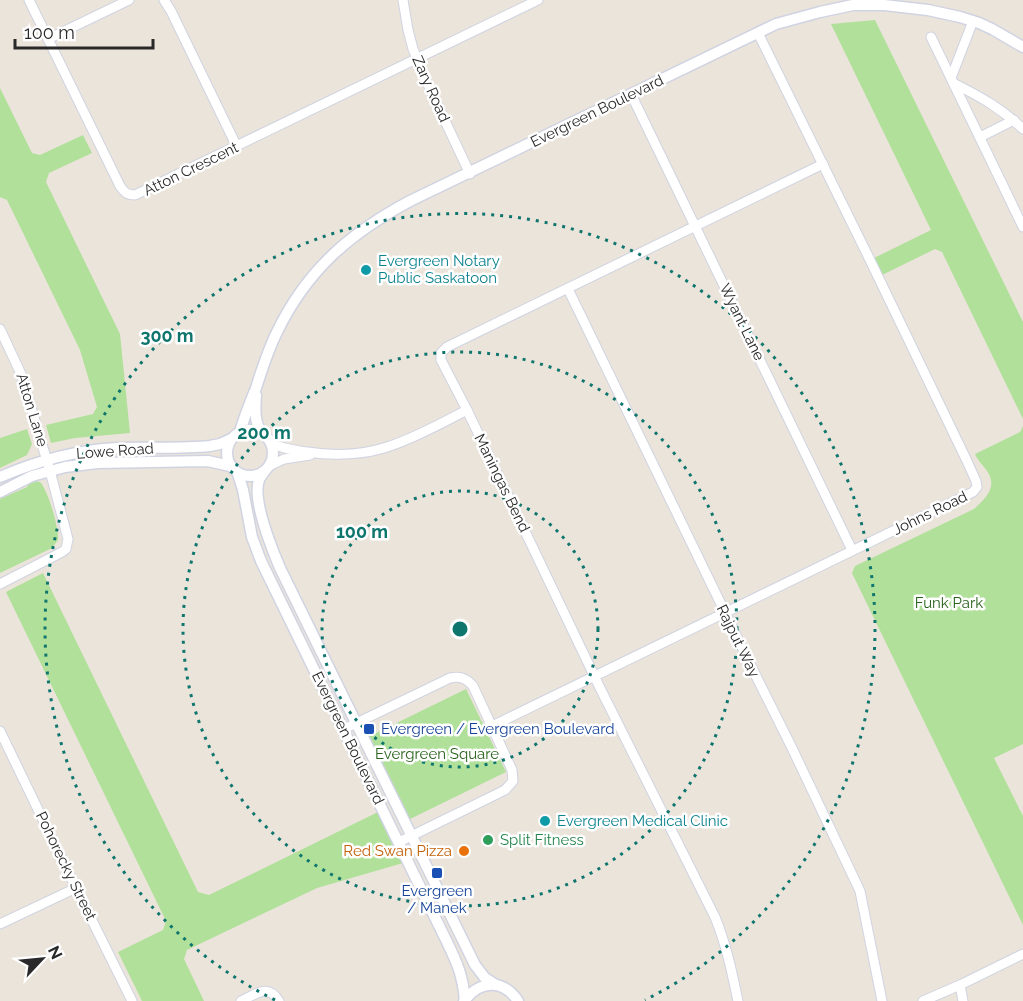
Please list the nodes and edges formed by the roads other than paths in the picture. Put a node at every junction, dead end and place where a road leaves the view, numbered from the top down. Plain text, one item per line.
1 (29, 0) edge
2 (129, 0) edge
3 (164, 0) edge
4 (403, 0) edge
5 (538, 0) edge
6 (853, 2) edge
7 (973, 21) junction
8 (758, 33) junction
9 (931, 37) dead end
10 (48, 39) junction
11 (1023, 47) edge
12 (417, 59) junction
13 (953, 81) junction
14 (631, 94) junction
15 (1014, 120) junction
16 (1023, 129) edge
17 (980, 137) junction
18 (237, 147) junction
19 (823, 164) junction
20 (470, 174) junction
21 (1022, 221) edge
22 (696, 226) junction
23 (568, 289) junction
24 (0, 329) edge
25 (256, 386) junction
26 (467, 410) junction
27 (236, 435) junction
28 (267, 439) junction
29 (316, 453) junction
30 (49, 466) junction
31 (267, 469) junction
32 (234, 470) junction
33 (0, 477) edge
34 (0, 492) edge
35 (852, 550) junction
36 (0, 584) edge
37 (725, 613) junction
38 (595, 677) junction
39 (357, 723) junction
40 (492, 726) junction
41 (344, 729) junction
42 (0, 731) edge
43 (412, 836) junction
44 (399, 842) junction
45 (76, 888) junction
46 (0, 924) edge
47 (1023, 954) edge
48 (496, 985) junction
49 (960, 985) junction
50 (132, 1001) edge
51 (241, 1001) edge
52 (279, 1001) edge
53 (464, 1001) edge
54 (518, 1001) edge
55 (738, 1001) edge
56 (882, 1001) edge
57 (923, 1001) edge
58 (963, 1001) edge

1 - 10 street, Atton Crescent
2 - 10 street
3 - 18 street
4 - 12 street, Zary Road
5 - 12 street, Atton Crescent
6 - 7 street, Evergreen Boulevard
6 - 8 street, Evergreen Boulevard
7 - 11 street, Evergreen Boulevard
7 - 13 street
8 - 14 street, Evergreen Boulevard
8 - 19 street, Johns Road
9 - 13 street
10 - 18 street, Atton Crescent
12 - 18 street, Atton Crescent
12 - 20 street, Zary Road
13 - 15 street
13 - 17 street
14 - 20 street, Evergreen Boulevard
14 - 22 street, Wyant Lane
15 - 16 street
15 - 17 street
17 - 21 street
19 - 22 street, Maningas Bend
19 - 35 street, Johns Road
20 - 25 street, Evergreen Boulevard
22 - 23 street, Maningas Bend
22 - 35 street, Wyant Lane
23 - 26 street, Maningas Bend
23 - 37 street, Rajput Way
24 - 30 street, Atton Lane
25 - 27 street, Evergreen Boulevard
25 - 28 street, Evergreen Boulevard
26 - 29 street
26 - 38 street, Maningas Bend
27 - 28 street
27 - 30 street, Lowe Road
27 - 32 street
28 - 29 street
28 - 31 street
29 - 31 street
30 - 32 street, Lowe Road
30 - 33 street, Lowe Road
30 - 34 street, Lowe Road
30 - 36 street, Atton Lane
31 - 32 street
31 - 39 street, Evergreen Boulevard
32 - 41 street, Evergreen Boulevard
35 - 37 street, Johns Road
37 - 38 street, Johns Road
37 - 56 street, Rajput Way
38 - 40 street, Johns Road
38 - 55 street, Maningas Bend
39 - 40 street
39 - 41 street
39 - 43 street, Evergreen Boulevard
40 - 43 street
41 - 44 street, Evergreen Boulevard
42 - 45 street, Pohorecky Street
43 - 44 street
43 - 48 street, Evergreen Boulevard
44 - 53 street, Evergreen Boulevard
45 - 46 street
45 - 50 street, Pohorecky Street
47 - 49 street
48 - 53 street
48 - 54 street, Evergreen Boulevard
49 - 57 street
49 - 58 street
51 - 52 street

